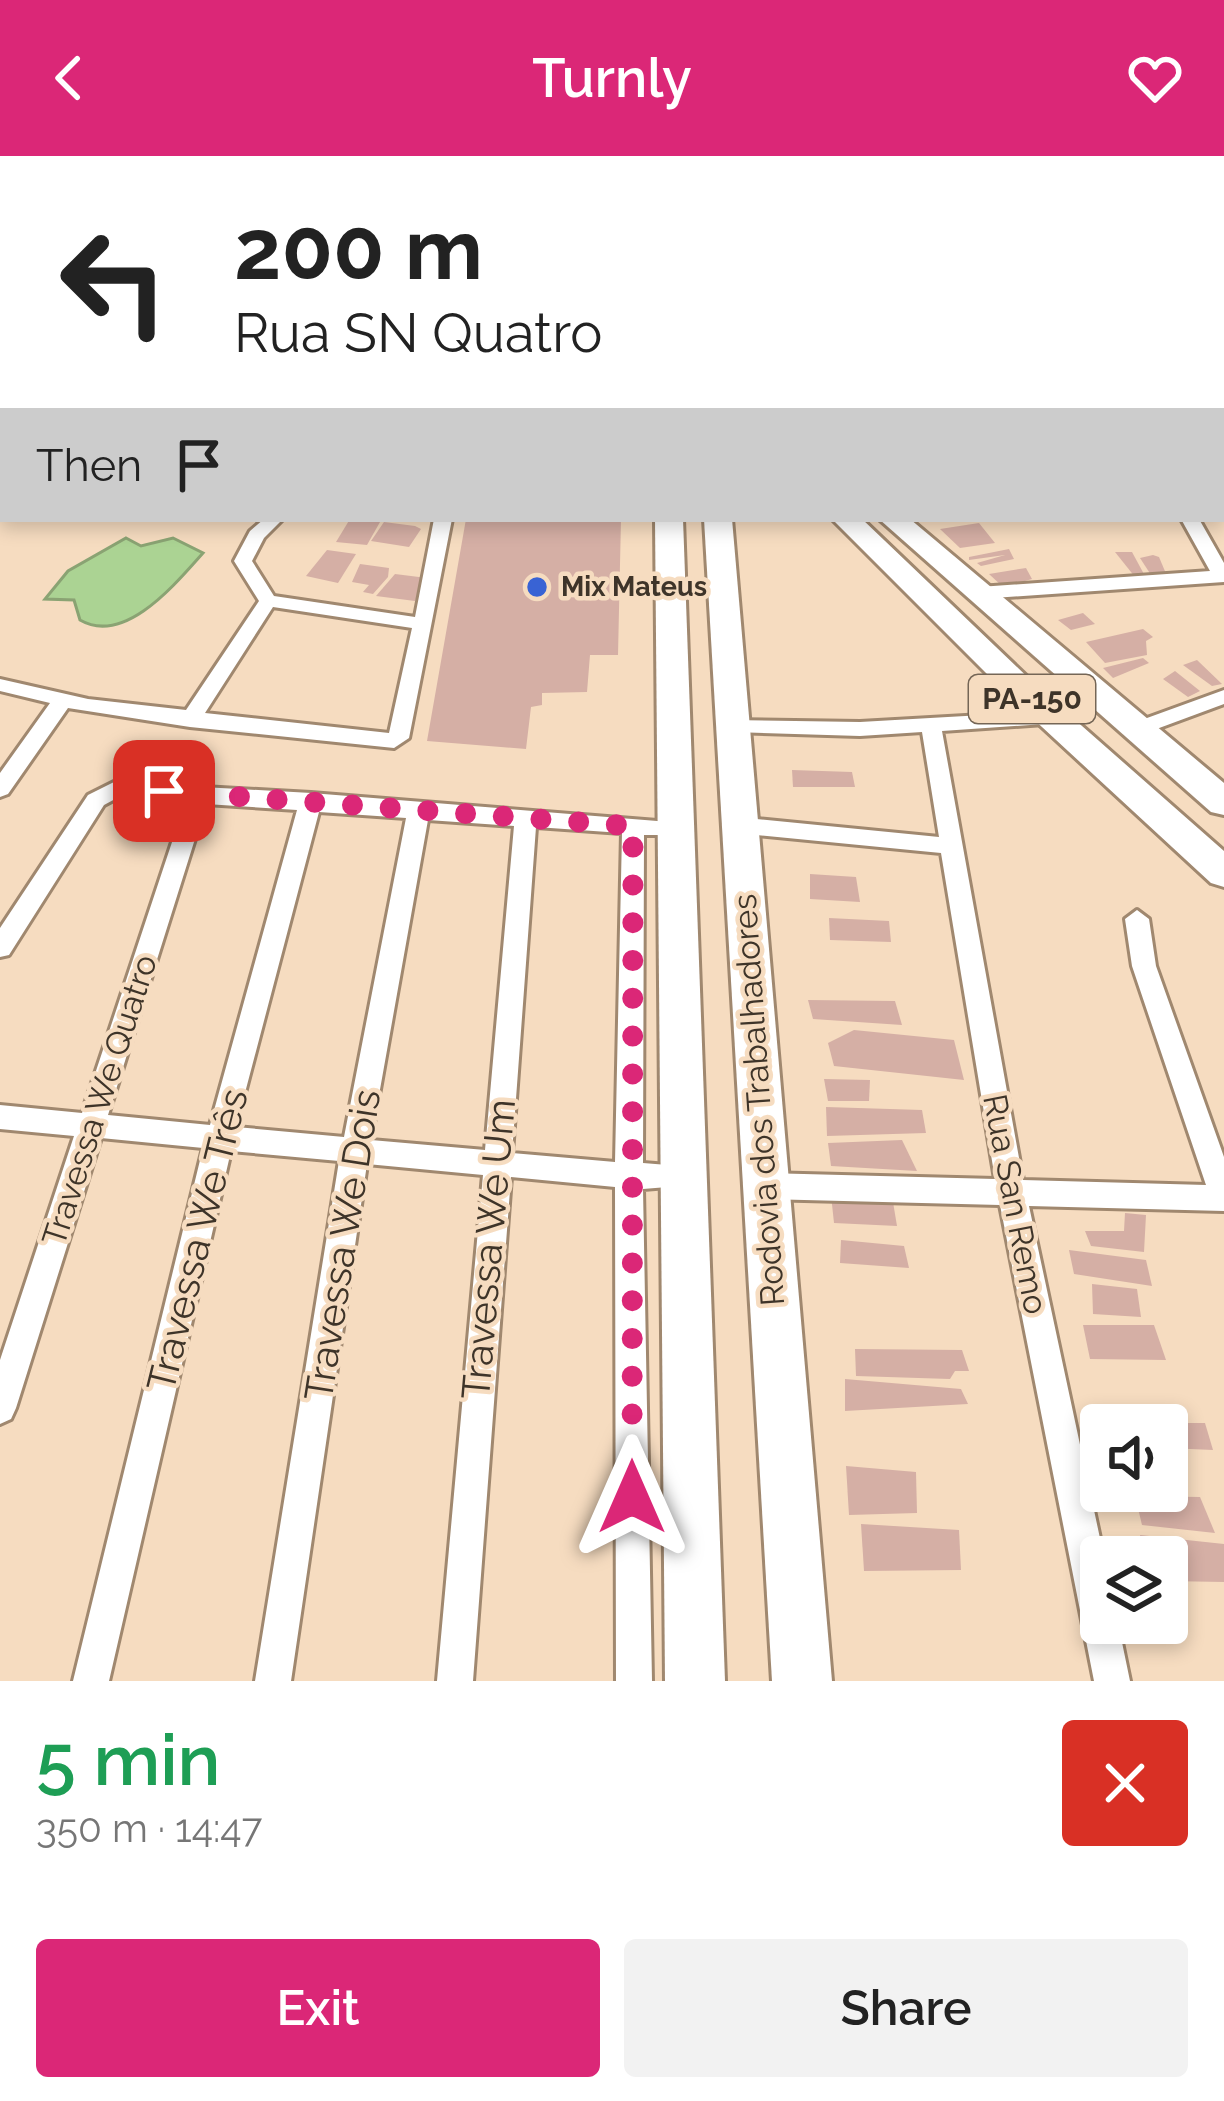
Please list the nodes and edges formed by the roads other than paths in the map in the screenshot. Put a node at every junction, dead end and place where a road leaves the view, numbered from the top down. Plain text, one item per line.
1 (271, 522) edge
2 (442, 522) edge
3 (669, 522) edge
4 (718, 522) edge
5 (849, 522) edge
6 (896, 522) edge
7 (1192, 522) edge
8 (1223, 576) edge
9 (979, 593) junction
10 (268, 601) junction
11 (423, 623) junction
12 (0, 685) edge
13 (1224, 697) edge
14 (64, 700) junction
15 (1052, 718) junction
16 (190, 720) junction
17 (734, 725) junction
18 (932, 726) junction
19 (1143, 727) junction
20 (12, 753) edge
21 (0, 789) edge
22 (199, 794) junction
23 (311, 801) junction
24 (1224, 803) edge
25 (418, 809) junction
26 (526, 818) junction
27 (736, 825) junction
28 (653, 827) junction
29 (952, 845) junction
30 (1224, 873) edge
31 (1137, 919) dead end
32 (0, 948) edge
33 (0, 1117) edge
34 (89, 1125) junction
35 (220, 1138) junction
36 (355, 1150) junction
37 (494, 1163) junction
38 (629, 1176) junction
39 (682, 1176) junction
40 (765, 1186) junction
41 (1011, 1190) junction
42 (1224, 1197) edge
43 (0, 1408) edge
44 (690, 1468) junction
45 (91, 1681) edge
46 (272, 1681) edge
47 (454, 1681) edge
48 (634, 1681) edge
49 (695, 1681) edge
50 (721, 1681) edge
51 (802, 1681) edge
52 (1112, 1681) edge

1 - 10 street
2 - 11 street
3 - 28 main road, Rodovia dos Trabalhadores
4 - 17 main road, Rodovia dos Trabalhadores
5 - 15 main road, PA-150
6 - 9 main road, PA-150
7 - 8 street
8 - 9 street
9 - 19 main road, PA-150
10 - 11 street
10 - 16 street
11 - 16 street
12 - 14 street
13 - 19 street
14 - 16 street
14 - 20 street
15 - 18 street
15 - 30 main road, PA-150
17 - 18 street
17 - 27 main road, Rodovia dos Trabalhadores
18 - 29 street, Rua San Remo
19 - 24 main road, PA-150
20 - 21 street
22 - 23 street
22 - 32 street
22 - 34 street, Travessa We Quatro
23 - 25 street
23 - 35 street, Travessa We Três
25 - 26 street
25 - 36 street, Travessa We Dois
26 - 28 street
26 - 37 street, Travessa We Um
27 - 29 street
27 - 40 main road, Rodovia dos Trabalhadores
28 - 38 street
28 - 39 main road, Rodovia dos Trabalhadores
29 - 41 street, Rua San Remo
31 - 42 street
33 - 34 street
34 - 35 street
34 - 43 street, Travessa We Quatro
35 - 36 street
35 - 45 street, Travessa We Três
36 - 37 street
36 - 46 street, Travessa We Dois
37 - 38 street
37 - 47 street, Travessa We Um
38 - 39 street
38 - 48 street
39 - 44 main road, Rodovia dos Trabalhadores
40 - 41 street
40 - 51 main road, Rodovia dos Trabalhadores
41 - 42 street
41 - 52 street, Rua San Remo
44 - 49 main road, Rodovia dos Trabalhadores
44 - 50 main road

